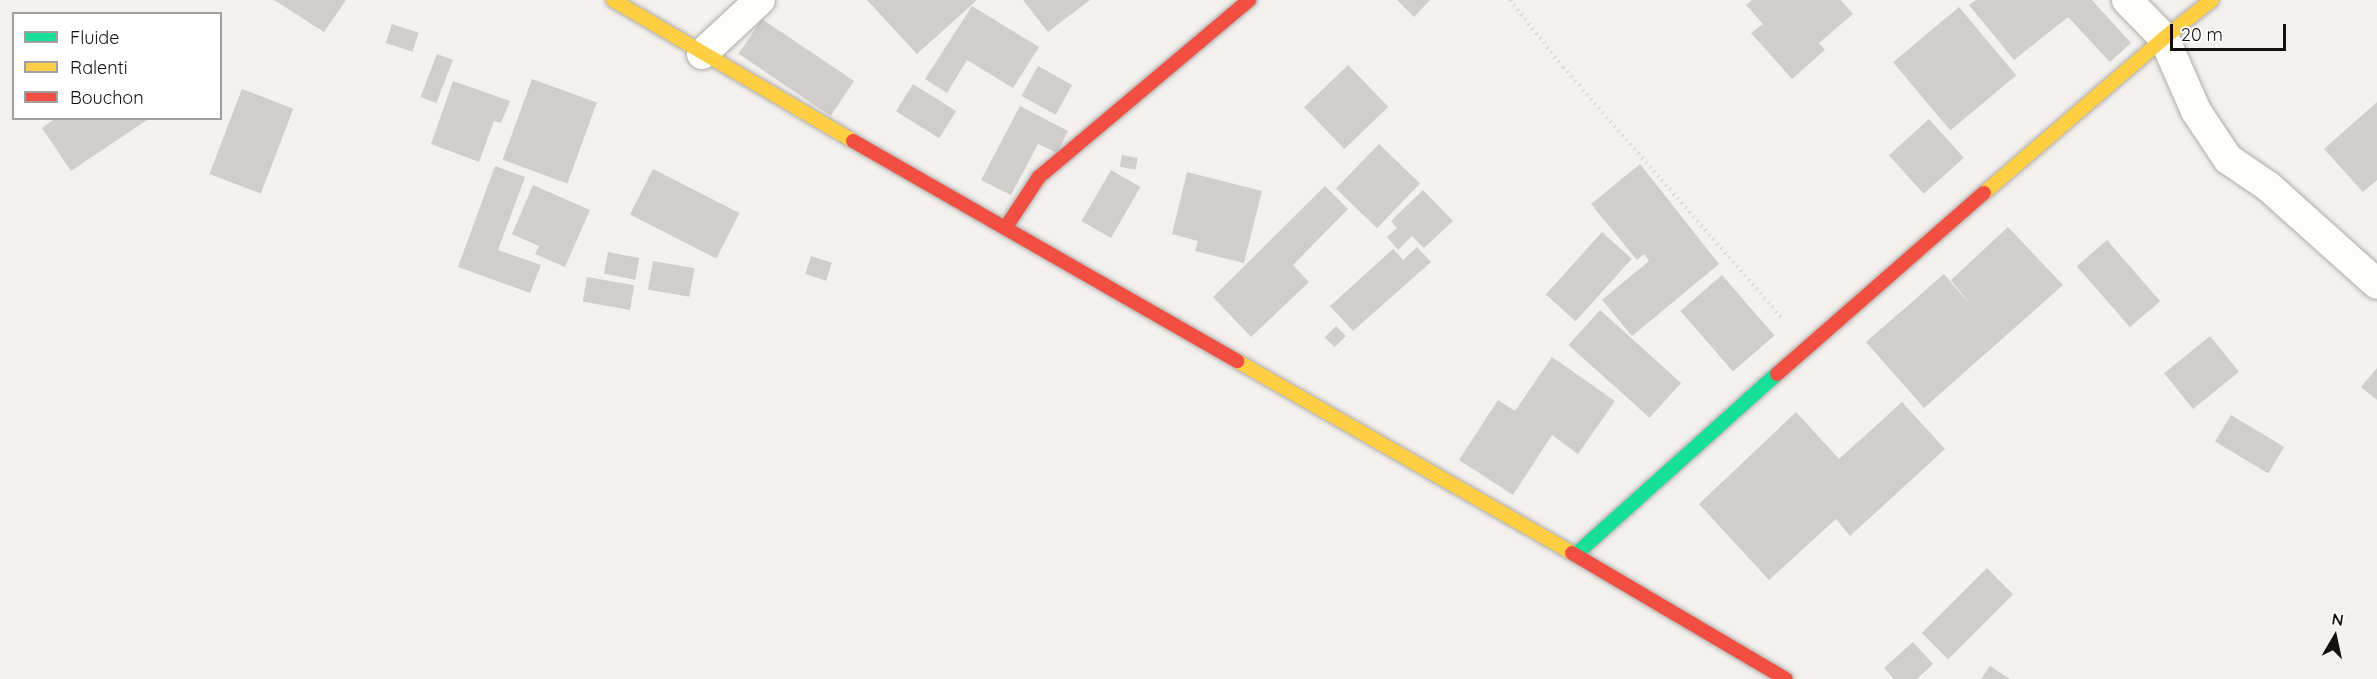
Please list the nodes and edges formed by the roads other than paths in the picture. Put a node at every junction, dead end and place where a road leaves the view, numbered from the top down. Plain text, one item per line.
1 (613, 0) edge
2 (760, 0) edge
3 (1249, 0) edge
4 (2127, 0) edge
5 (2212, 0) edge
6 (2164, 38) junction
7 (702, 54) junction
8 (1006, 227) junction
9 (2377, 284) edge
10 (1575, 555) junction
11 (1786, 679) edge

1 - 7 main road
2 - 7 street
3 - 8 main road
4 - 6 street
5 - 6 main road
6 - 9 street
6 - 10 main road
7 - 8 main road
8 - 10 main road
10 - 11 main road

